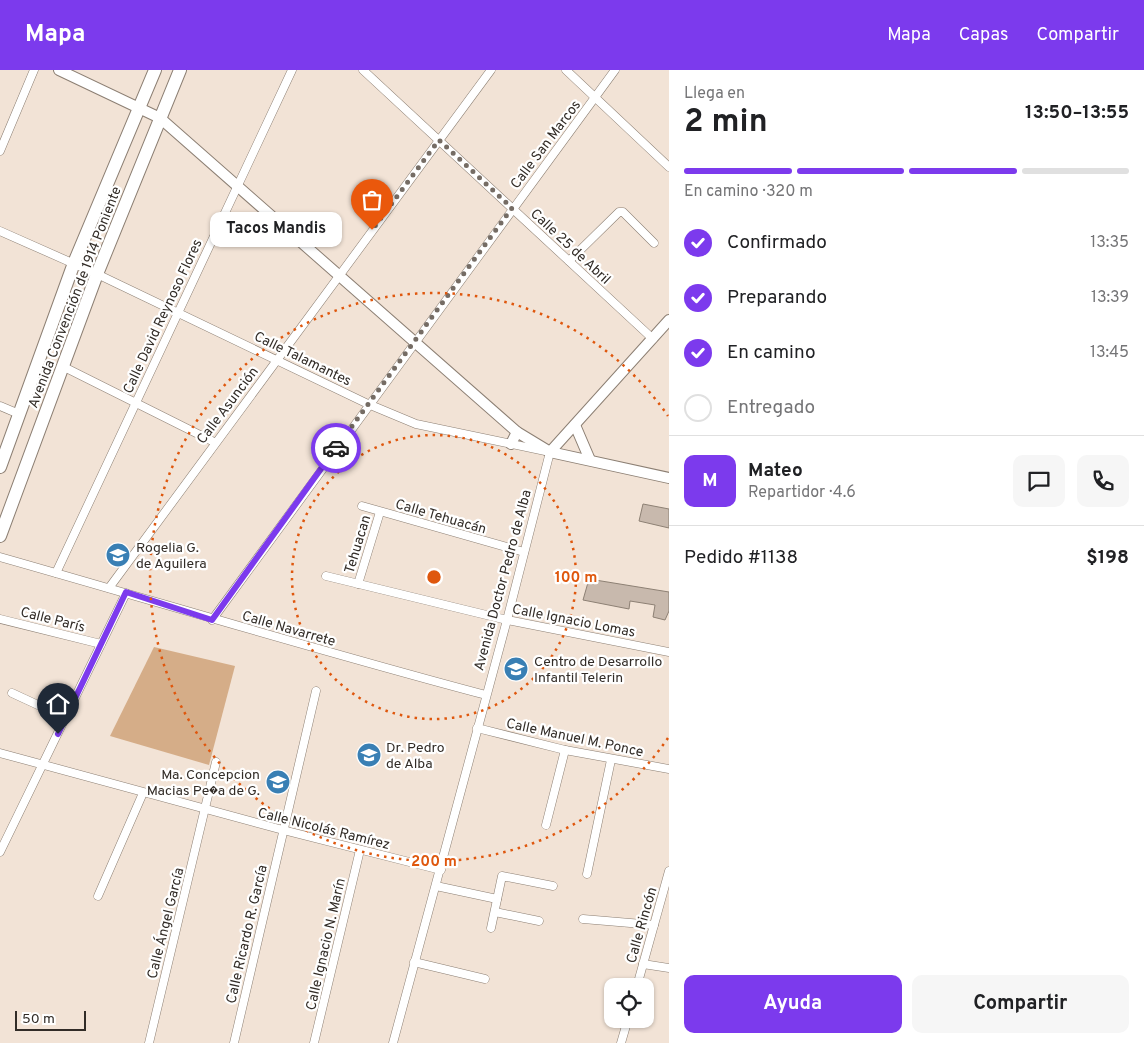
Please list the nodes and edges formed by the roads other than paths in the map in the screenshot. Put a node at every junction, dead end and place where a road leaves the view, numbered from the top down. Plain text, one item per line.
1 (34, 70) edge
2 (59, 70) edge
3 (155, 70) edge
4 (180, 70) edge
5 (292, 70) edge
6 (363, 70) edge
7 (491, 70) edge
8 (566, 70) edge
9 (614, 70) edge
10 (595, 97) junction
11 (139, 107) junction
12 (160, 118) junction
13 (439, 140) junction
14 (0, 151) edge
15 (669, 167) edge
16 (237, 186) junction
17 (512, 208) junction
18 (0, 231) edge
19 (654, 242) dead end
20 (569, 261) junction
21 (74, 263) junction
22 (97, 274) junction
23 (339, 275) junction
24 (177, 313) junction
25 (669, 320) edge
26 (653, 339) junction
27 (414, 341) junction
28 (277, 360) junction
29 (62, 366) junction
30 (135, 402) junction
31 (368, 404) junction
32 (0, 406) edge
33 (19, 414) junction
34 (575, 425) junction
35 (516, 432) junction
36 (214, 442) junction
37 (511, 444) junction
38 (550, 452) junction
39 (590, 460) junction
40 (0, 467) edge
41 (669, 478) edge
42 (362, 506) dead end
43 (380, 512) junction
44 (0, 536) edge
45 (524, 552) junction
46 (0, 557) edge
47 (56, 573) junction
48 (326, 576) dead end
49 (358, 584) junction
50 (109, 588) junction
51 (126, 592) junction
52 (0, 619) edge
53 (212, 620) junction
54 (507, 620) junction
55 (101, 644) junction
56 (669, 652) edge
57 (316, 691) dead end
58 (12, 693) dead end
59 (486, 695) junction
60 (66, 718) junction
61 (477, 728) junction
62 (565, 750) junction
63 (0, 753) edge
64 (612, 760) junction
65 (216, 762) dead end
66 (42, 765) junction
67 (669, 769) edge
68 (143, 793) junction
69 (206, 810) junction
70 (546, 825) dead end
71 (283, 830) junction
72 (360, 850) junction
73 (0, 852) edge
74 (441, 870) junction
75 (669, 871) edge
76 (587, 874) dead end
77 (436, 886) junction
78 (553, 886) dead end
79 (98, 896) dead end
80 (497, 899) junction
81 (495, 912) junction
82 (583, 919) dead end
83 (539, 921) dead end
84 (654, 925) junction
85 (491, 928) dead end
86 (414, 962) junction
87 (643, 964) junction
88 (669, 968) edge
89 (639, 978) edge
90 (484, 979) dead end
91 (625, 1028) edge
92 (149, 1043) edge
93 (234, 1043) edge
94 (314, 1043) edge
95 (393, 1043) edge
96 (621, 1043) edge

1 - 14 street
2 - 11 street
3 - 11 main road, Avenida Convención de 1914 Poniente
4 - 12 main road, Avenida Convención de 1914 Poniente
5 - 16 street, Calle David Reynoso Flores
6 - 13 street, Calle 25 de Abril
7 - 13 street, Calle Asunción
8 - 10 street
9 - 10 street, Calle San Marcos
10 - 15 street
10 - 17 street, Calle San Marcos
11 - 12 street
11 - 21 main road, Avenida Convención de 1914 Poniente
12 - 16 street
12 - 22 main road, Avenida Convención de 1914 Poniente
13 - 17 street, Calle 25 de Abril
13 - 23 street, Calle Asunción
16 - 23 street
16 - 24 street, Calle David Reynoso Flores
17 - 20 street, Calle 25 de Abril
17 - 27 street, Calle San Marcos
18 - 21 street, Calle Talamantes
19 - 20 street
20 - 26 street, Calle 25 de Abril
21 - 22 street, Calle Talamantes
21 - 33 main road, Avenida Convención de 1914 Poniente
22 - 24 street, Calle Talamantes
22 - 29 main road, Avenida Convención de 1914 Poniente
23 - 27 street
23 - 28 street, Calle Asunción
24 - 28 street, Calle Talamantes
24 - 30 street, Calle David Reynoso Flores
25 - 26 street, Avenida Doctor Pedro de Alba
26 - 34 street, Avenida Doctor Pedro de Alba
27 - 31 street, Calle San Marcos
27 - 35 street
28 - 31 street, Calle Talamantes
28 - 36 street, Calle Asunción
29 - 30 street
29 - 44 main road, Avenida Convención de 1914 Poniente
30 - 36 street
30 - 47 street, Calle David Reynoso Flores
31 - 37 street, Calle Talamantes
31 - 53 street, Calle San Marcos
32 - 33 street
33 - 40 main road, Avenida Convención de 1914 Poniente
34 - 38 street, Avenida Doctor Pedro de Alba
34 - 39 street
35 - 37 street
35 - 38 street
36 - 50 street, Calle Asunción
37 - 38 street, Calle Talamantes
38 - 39 street, Calle Talamantes
38 - 45 street, Avenida Doctor Pedro de Alba
39 - 41 street, Calle Talamantes
42 - 43 street, Calle Tehuacán
43 - 45 street, Calle Tehuacán
43 - 49 street, Tehuacan
45 - 54 street, Avenida Doctor Pedro de Alba
46 - 47 street, Calle Navarrete
47 - 50 street, Calle Navarrete
48 - 49 street, Calle Ignacio Lomas
49 - 54 street, Calle Ignacio Lomas
50 - 51 street, Calle Navarrete
51 - 53 street, Calle Navarrete
51 - 55 street
52 - 55 street, Calle París
53 - 59 street, Calle Navarrete
54 - 56 street, Calle Ignacio Lomas
54 - 59 street, Avenida Doctor Pedro de Alba
55 - 60 street
57 - 71 street, Calle Ricardo R. García
58 - 60 street
59 - 61 street, Avenida Doctor Pedro de Alba
60 - 66 street
61 - 62 street, Calle Manuel M. Ponce
61 - 74 street, Avenida Doctor Pedro de Alba
62 - 64 street, Calle Manuel M. Ponce
62 - 70 street
63 - 66 street, Calle Nicolás Ramírez
64 - 67 street, Calle Manuel M. Ponce
64 - 76 street
65 - 69 street, Calle Ángel García
66 - 68 street, Calle Nicolás Ramírez
66 - 73 street
68 - 69 street, Calle Nicolás Ramírez
68 - 79 street
69 - 71 street, Calle Nicolás Ramírez
69 - 92 street, Calle Ángel García
71 - 72 street, Calle Nicolás Ramírez
71 - 93 street, Calle Ricardo R. García
72 - 74 street, Calle Nicolás Ramírez
72 - 94 street, Calle Ignacio N. Marín
74 - 77 street, Avenida Doctor Pedro de Alba
75 - 84 street, Calle Rincón
77 - 80 street
77 - 86 street, Avenida Doctor Pedro de Alba
78 - 80 street
80 - 81 street
81 - 83 street
81 - 85 street
82 - 84 street
84 - 87 street, Calle Rincón
86 - 90 street
86 - 95 street, Avenida Doctor Pedro de Alba
87 - 88 street
87 - 89 street, Calle Rincón
91 - 96 street

